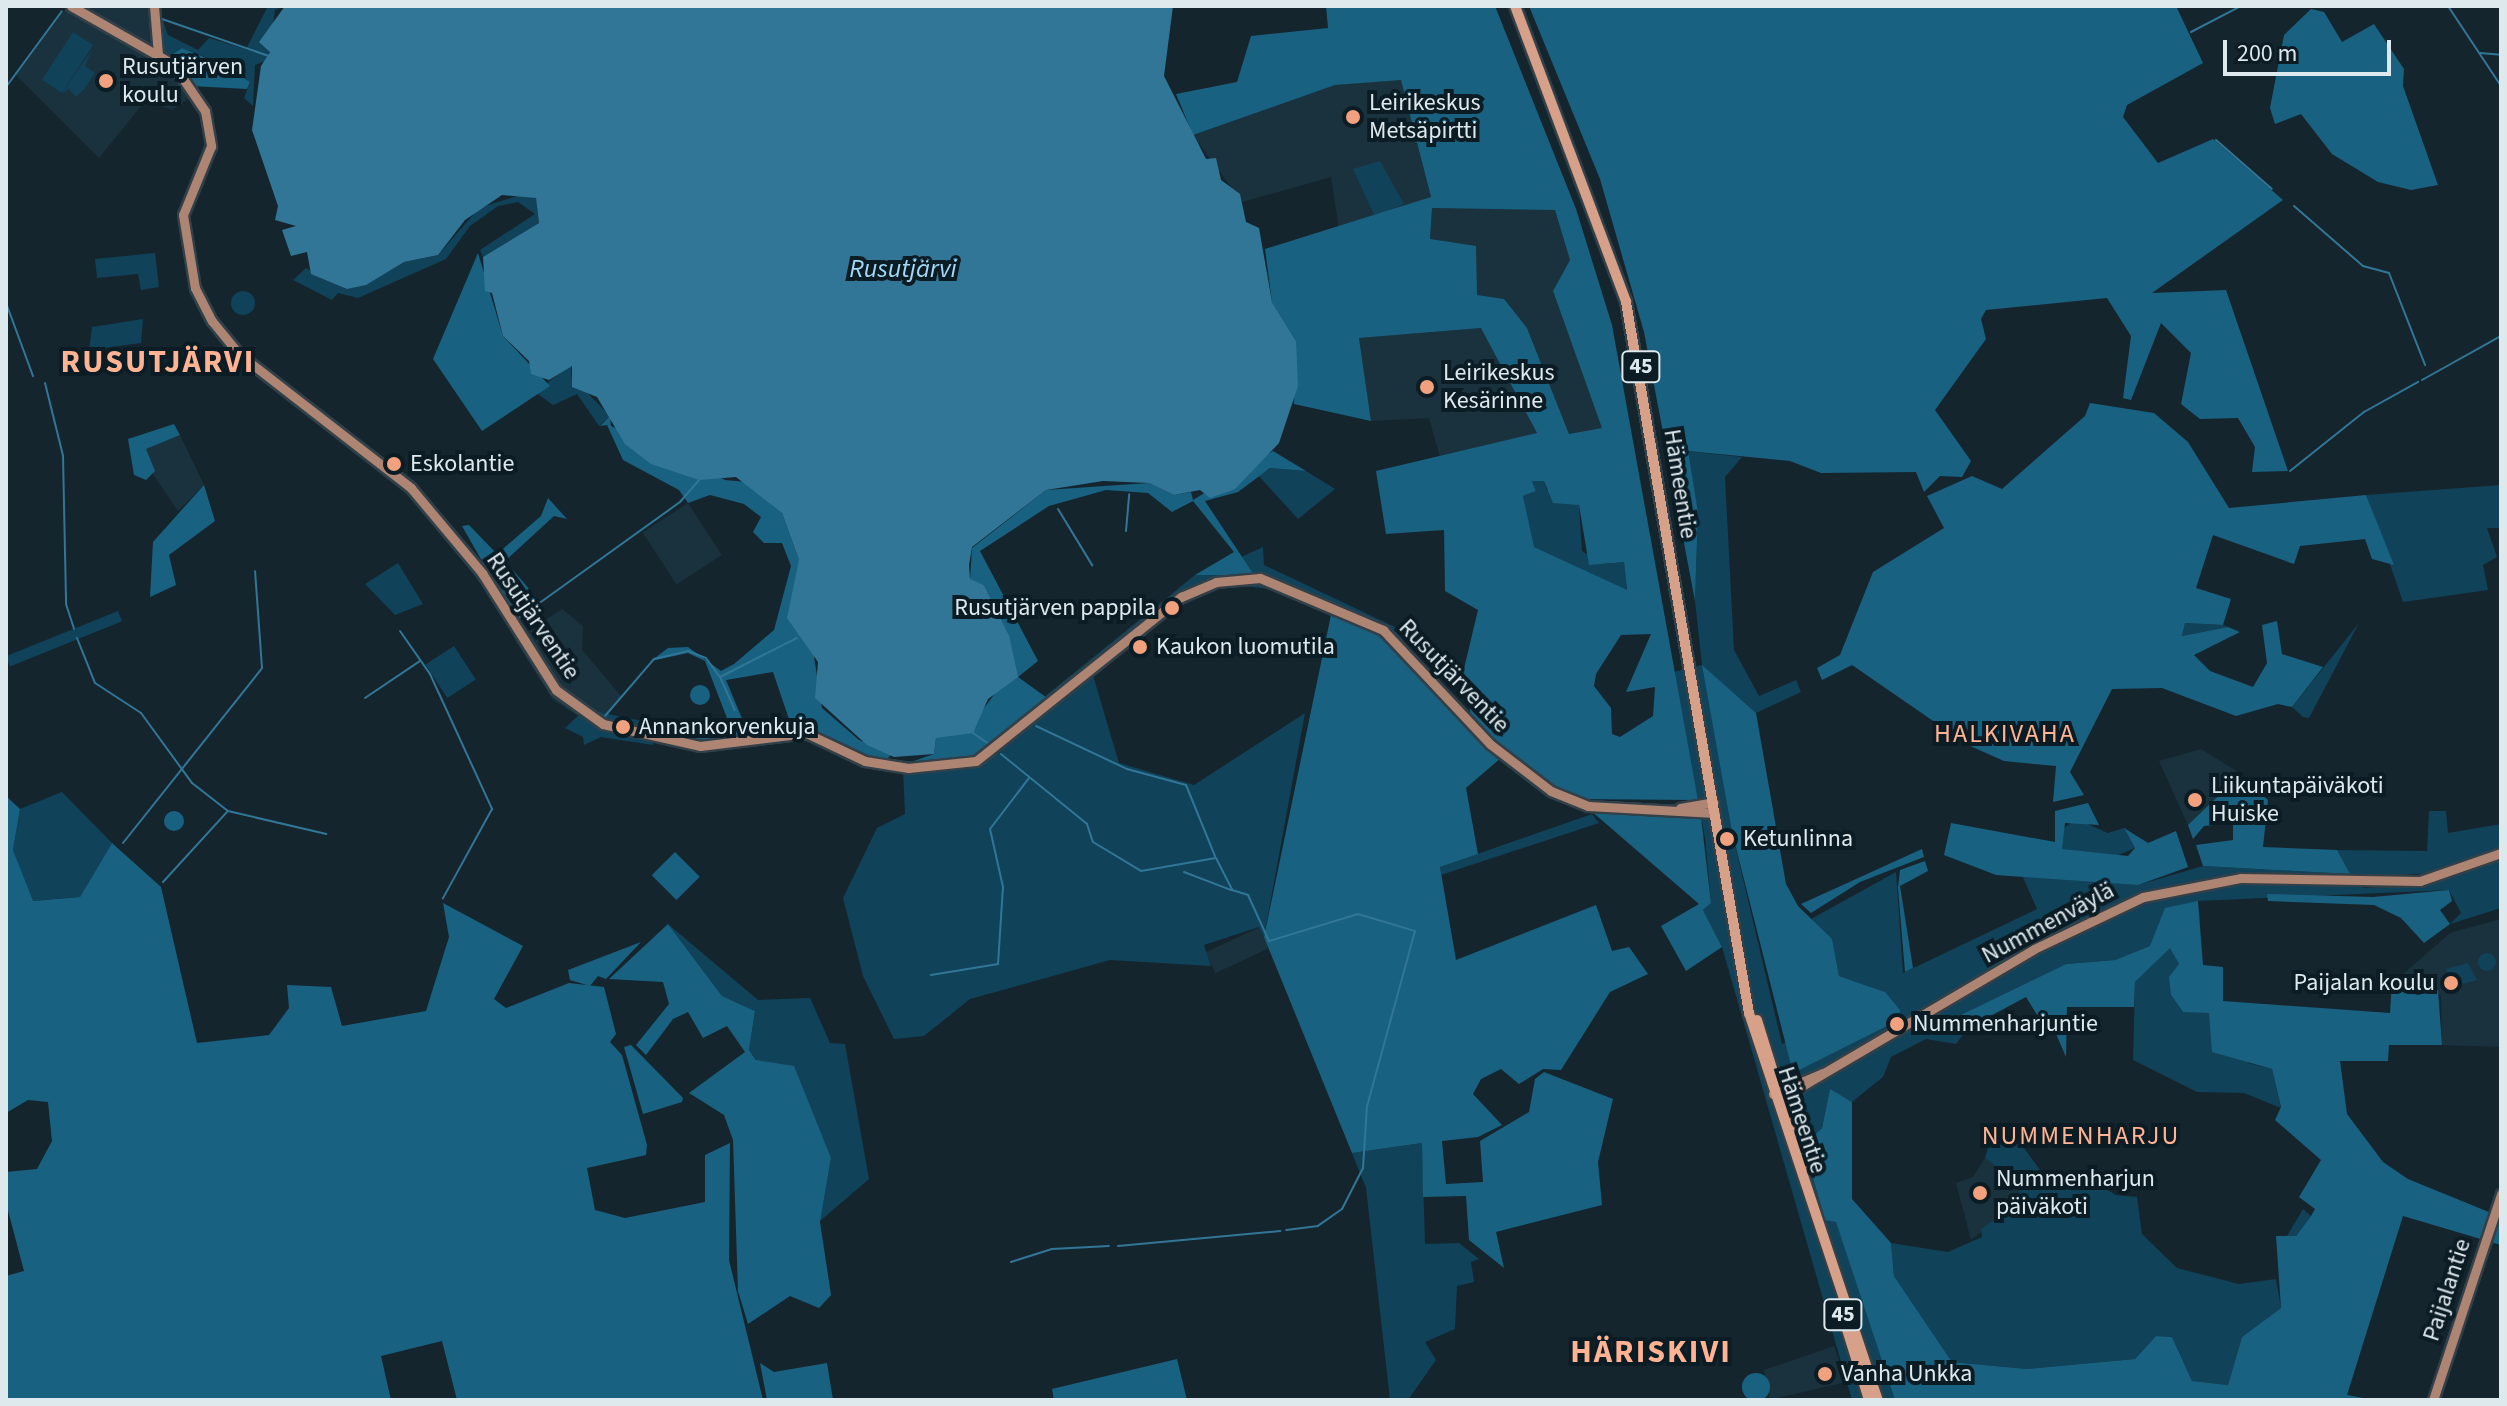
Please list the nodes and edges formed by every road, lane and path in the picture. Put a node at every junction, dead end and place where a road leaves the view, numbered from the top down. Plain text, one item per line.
1 (71, 6) edge
2 (154, 6) edge
3 (1515, 6) edge
4 (154, 24) junction
5 (142, 47) junction
6 (158, 55) junction
7 (1714, 808) junction
8 (2501, 853) edge
9 (1777, 1092) junction
10 (2501, 1194) edge
11 (1817, 1225) junction
12 (1869, 1400) edge
13 (1878, 1400) edge
14 (2433, 1400) edge

1 - 5 main road, Rusutjärventie
2 - 4 main road
3 - 7 main road, Hämeentie / 45
4 - 5 main road
4 - 6 main road
5 - 6 main road, Rusutjärventie
6 - 7 main road, Rusutjärventie
7 - 9 main road, Hämeentie / 45
8 - 9 main road, Nummenväylä
9 - 11 main road, Hämeentie / 45
10 - 14 main road, Paijalantie
11 - 12 main road, Hämeentie / 45
11 - 13 main road, Hämeentie / 45

